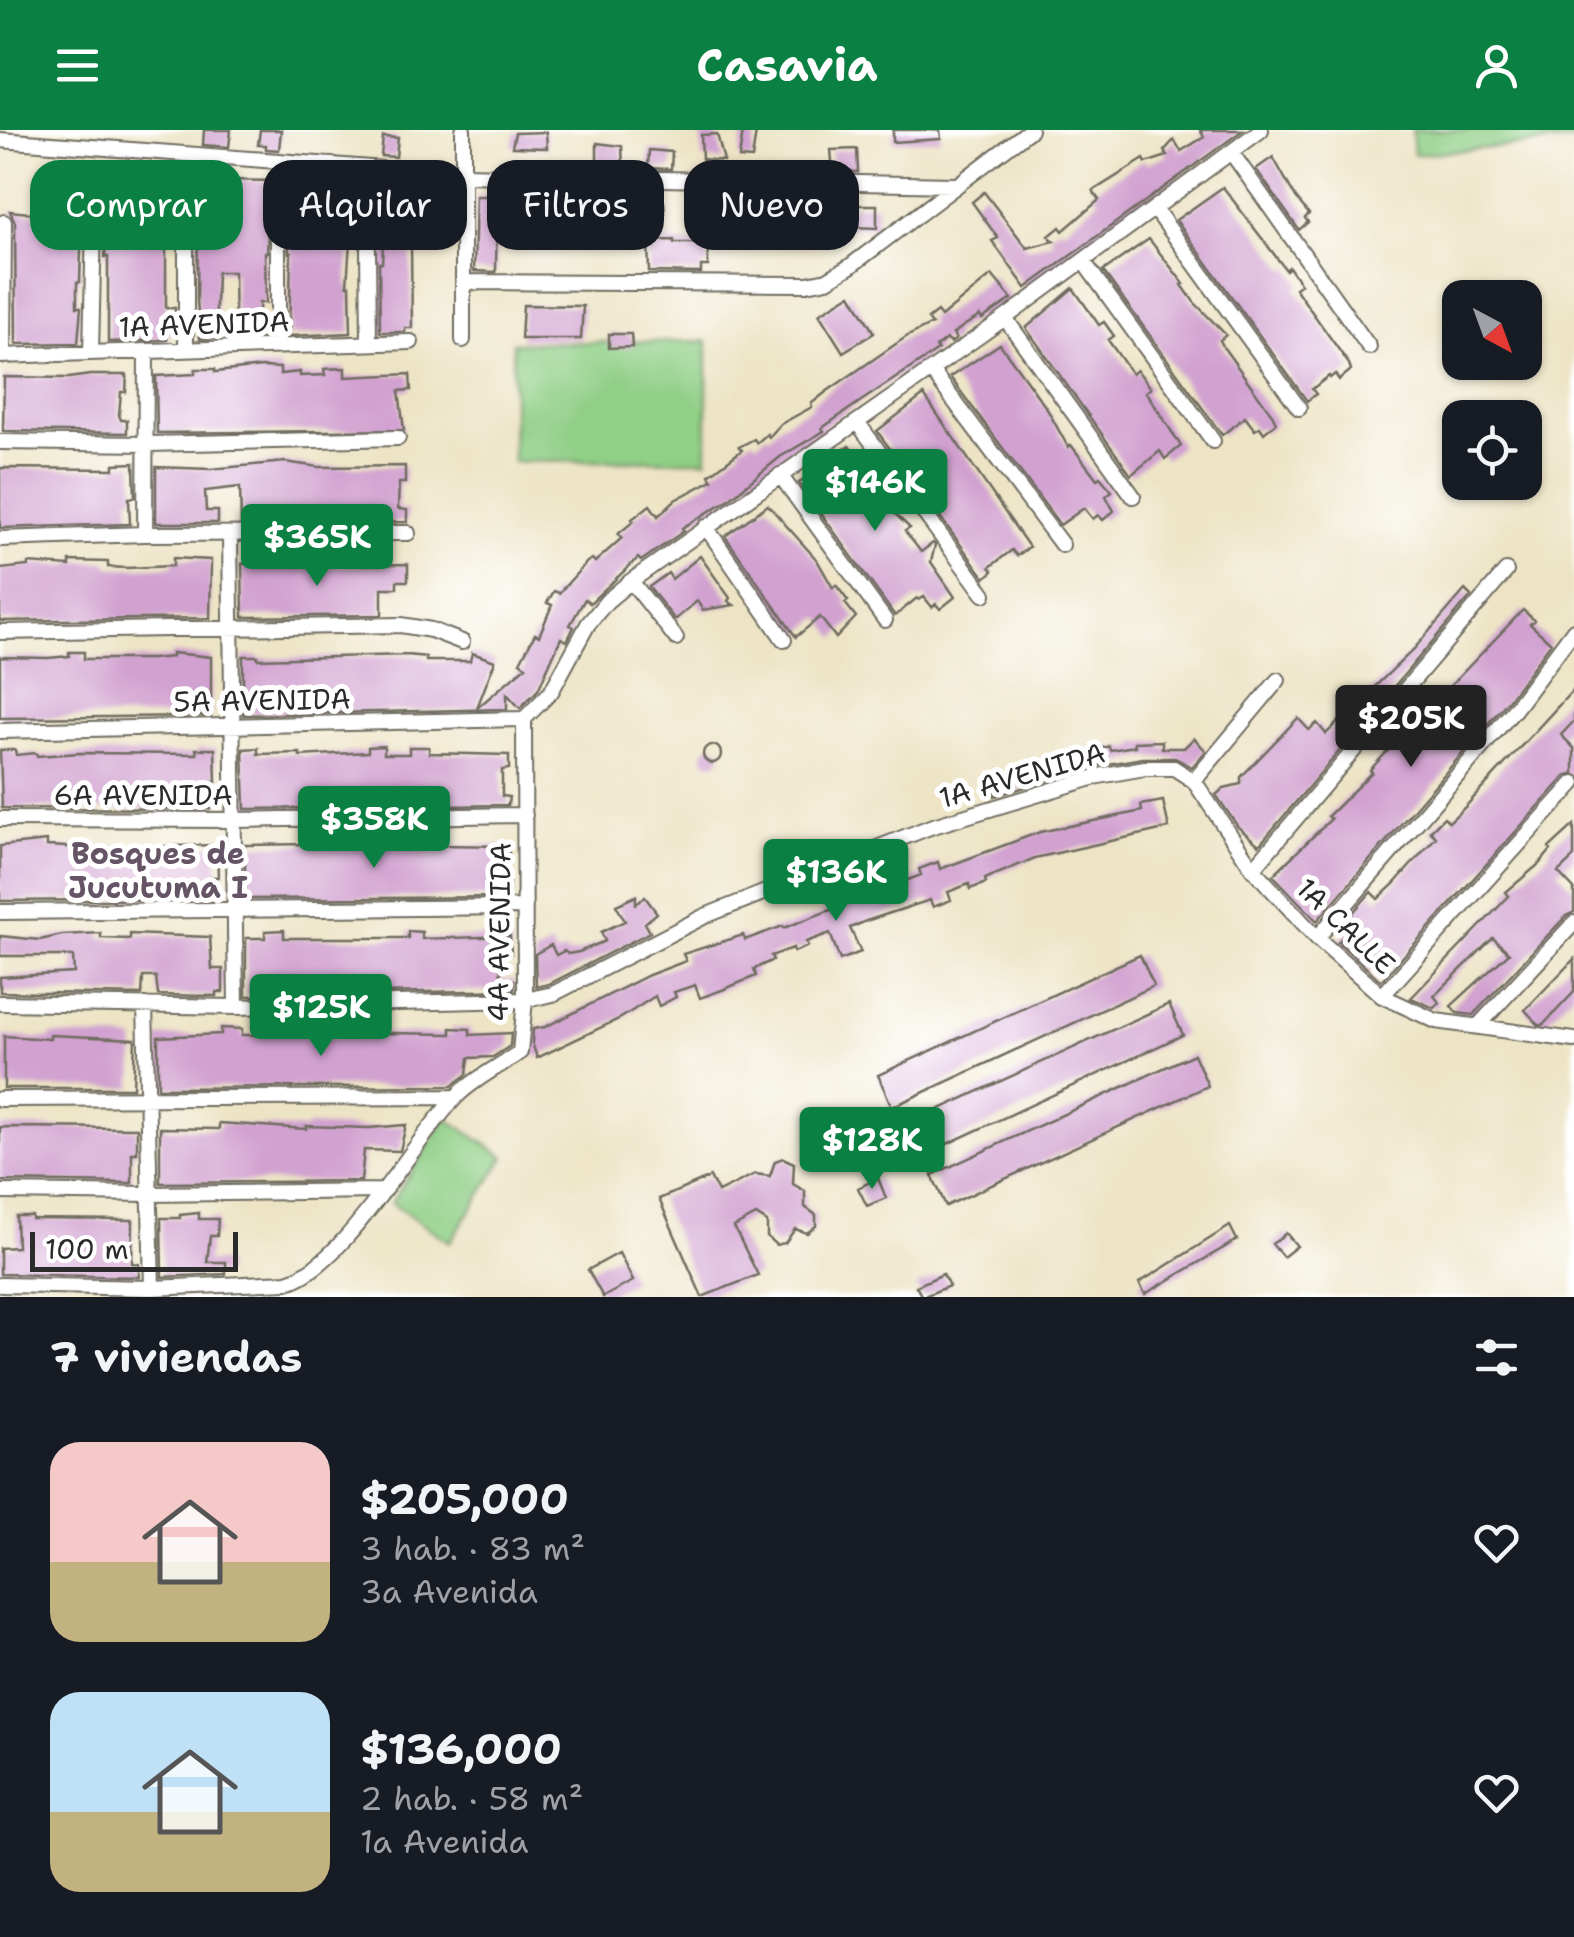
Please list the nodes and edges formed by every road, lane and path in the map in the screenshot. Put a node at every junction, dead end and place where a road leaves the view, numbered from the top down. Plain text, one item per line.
1 (464, 130) edge
2 (1030, 130) edge
3 (1261, 130) edge
4 (0, 140) edge
5 (1231, 152) junction
6 (265, 160) edge
7 (463, 160) edge
8 (467, 175) edge
9 (954, 185) junction
10 (1155, 209) junction
11 (4, 222) dead end
12 (93, 250) edge
13 (186, 250) edge
14 (278, 250) edge
15 (368, 250) dead end
16 (463, 250) edge
17 (1083, 261) junction
18 (463, 282) junction
19 (1005, 318) junction
20 (462, 340) dead end
21 (410, 342) dead end
22 (369, 343) junction
23 (278, 346) junction
24 (1370, 347) dead end
25 (186, 350) junction
26 (146, 351) junction
27 (91, 353) junction
28 (2, 356) edge
29 (932, 370) junction
30 (1299, 408) dead end
31 (857, 422) junction
32 (398, 438) dead end
33 (1213, 441) dead end
34 (0, 442) edge
35 (148, 444) junction
36 (780, 475) junction
37 (1133, 496) dead end
38 (706, 527) junction
39 (146, 534) junction
40 (408, 534) dead end
41 (230, 536) junction
42 (0, 538) edge
43 (1062, 546) dead end
44 (1506, 571) dead end
45 (631, 582) junction
46 (984, 594) dead end
47 (886, 620) dead end
48 (231, 628) junction
49 (1574, 630) edge
50 (0, 632) edge
51 (676, 638) dead end
52 (784, 640) dead end
53 (462, 642) dead end
54 (1278, 680) dead end
55 (524, 719) junction
56 (232, 725) junction
57 (0, 731) edge
58 (1194, 781) junction
59 (1574, 783) edge
60 (525, 814) junction
61 (0, 819) edge
62 (234, 820) junction
63 (1253, 869) junction
64 (526, 907) junction
65 (0, 912) edge
66 (234, 912) junction
67 (1574, 923) edge
68 (1318, 938) junction
69 (1382, 996) junction
70 (525, 1000) junction
71 (0, 1003) edge
72 (146, 1005) junction
73 (236, 1007) junction
74 (1478, 1025) junction
75 (1574, 1040) edge
76 (456, 1097) junction
77 (0, 1099) edge
78 (146, 1100) junction
79 (382, 1190) junction
80 (0, 1192) edge
81 (149, 1194) junction
82 (0, 1285) edge
83 (152, 1288) junction

1 - 7 street
2 - 9 street
3 - 5 street
4 - 6 street
5 - 10 street
5 - 24 street
8 - 9 street
9 - 18 street
10 - 17 street
10 - 30 street
11 - 28 street
12 - 27 street
13 - 25 street
14 - 23 street
15 - 22 street
16 - 18 street
17 - 19 street
17 - 33 street
18 - 20 street
19 - 29 street
19 - 37 street
21 - 22 street, 1A AVENIDA
22 - 23 street, 1A AVENIDA
23 - 25 street, 1A AVENIDA
25 - 26 street, 1A AVENIDA
26 - 27 street, 1A AVENIDA
26 - 35 street
27 - 28 street, 1A AVENIDA
29 - 31 street
29 - 43 street
31 - 36 street
31 - 46 street
32 - 35 street
34 - 35 street
35 - 39 street
36 - 38 street
36 - 47 street
38 - 45 street
38 - 52 street
39 - 41 street
39 - 42 street
40 - 41 street
41 - 48 street
44 - 63 street
45 - 51 street
45 - 55 street
48 - 50 street
48 - 53 street
48 - 56 street
49 - 68 street
54 - 58 street
55 - 56 street, 5A AVENIDA
55 - 60 street, 4A AVENIDA
56 - 57 street, 5A AVENIDA
56 - 62 street
58 - 63 street, 1A CALLE
58 - 70 street, 1A AVENIDA
59 - 69 street
60 - 62 street, 6A AVENIDA
60 - 64 street, 4A AVENIDA
61 - 62 street, 6A AVENIDA
62 - 66 street
63 - 68 street, 1A CALLE
64 - 66 street
64 - 70 street, 4A AVENIDA
65 - 66 street
66 - 73 street
67 - 74 street
68 - 69 street, 1A CALLE
69 - 74 street, 1A CALLE
70 - 73 street, 1A AVENIDA
70 - 76 street, 4A AVENIDA
71 - 72 street, 1A AVENIDA
72 - 73 street, 1A AVENIDA
72 - 78 street
74 - 75 street, 1A CALLE
76 - 78 street
76 - 79 street, 4A AVENIDA
77 - 78 street
78 - 81 street
79 - 81 street
79 - 83 street, 4A AVENIDA
80 - 81 street
81 - 83 street
82 - 83 street

